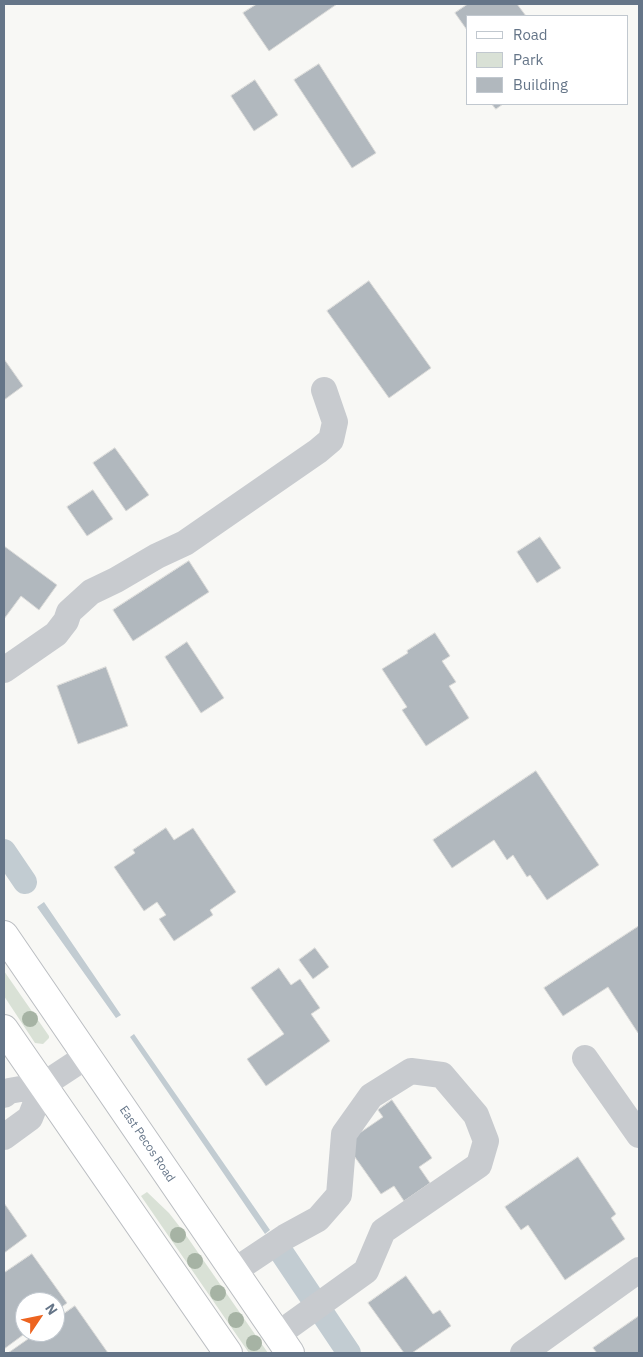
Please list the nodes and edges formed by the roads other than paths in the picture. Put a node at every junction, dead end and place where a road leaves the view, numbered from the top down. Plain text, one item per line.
1 (324, 390) dead end
2 (4, 670) edge
3 (4, 935) edge
4 (4, 1029) edge
5 (87, 1056) junction
6 (585, 1058) dead end
7 (43, 1085) junction
8 (4, 1095) edge
9 (639, 1135) edge
10 (4, 1137) edge
11 (639, 1270) edge
12 (234, 1271) junction
13 (284, 1344) edge
14 (228, 1353) edge
15 (523, 1353) edge

1 - 2 street
3 - 5 main road, East Pecos Road
4 - 7 main road
5 - 7 street
5 - 12 main road, East Pecos Road
6 - 9 street
7 - 8 street
7 - 10 street
7 - 14 main road
11 - 15 street
12 - 13 main road, East Pecos Road
12 - 13 street

